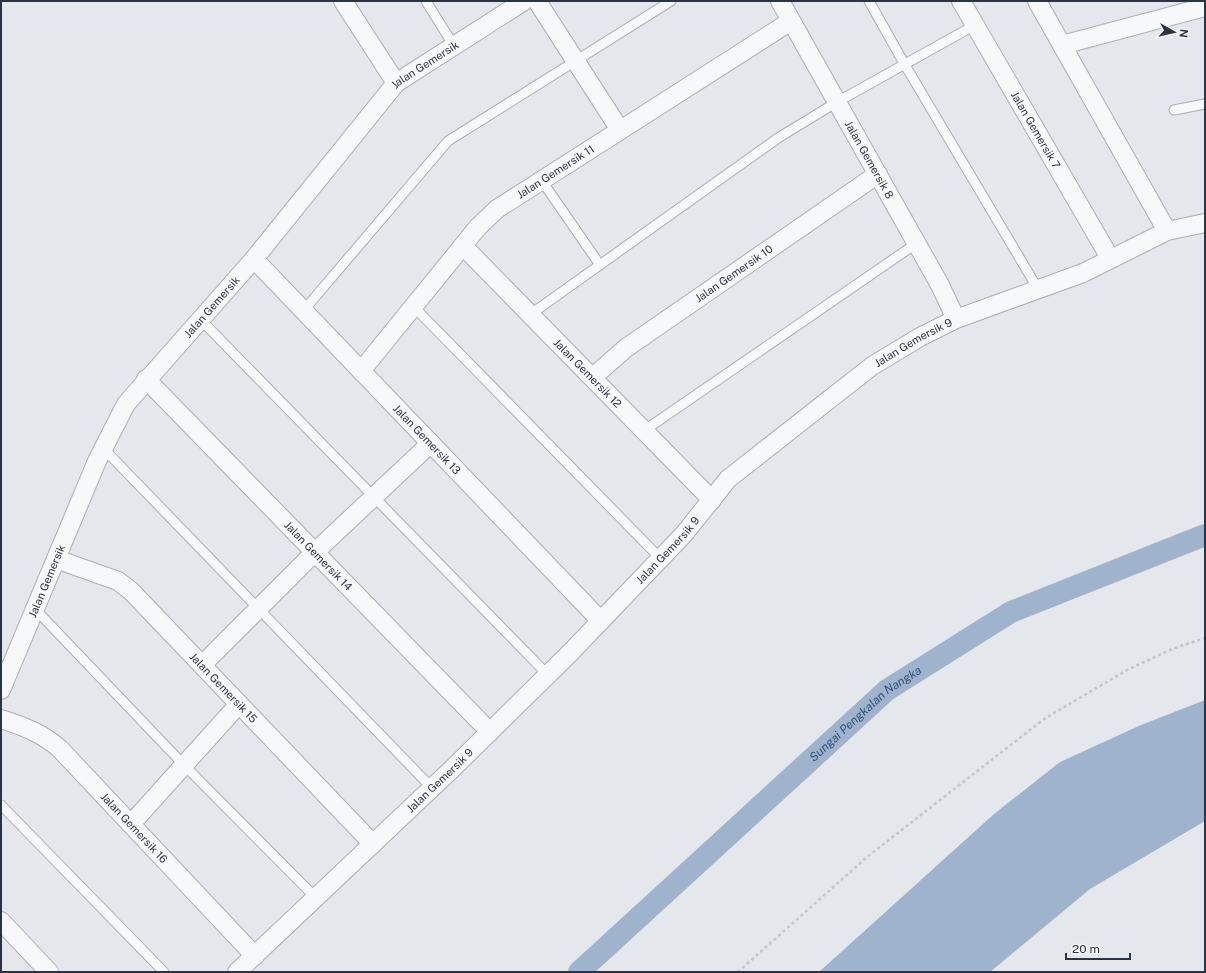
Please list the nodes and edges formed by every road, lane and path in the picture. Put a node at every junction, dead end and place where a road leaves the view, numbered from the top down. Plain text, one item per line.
1 (343, 1) edge
2 (426, 1) edge
3 (526, 1) edge
4 (671, 1) edge
5 (780, 1) edge
6 (869, 1) edge
7 (961, 1) edge
8 (1037, 1) edge
9 (1205, 7) edge
10 (791, 21) junction
11 (975, 25) junction
12 (1062, 45) junction
13 (454, 46) junction
14 (575, 60) junction
15 (905, 65) junction
16 (396, 83) junction
17 (837, 102) junction
18 (1205, 104) edge
19 (1174, 110) dead end
20 (620, 130) junction
21 (878, 174) junction
22 (542, 181) junction
23 (1205, 223) edge
24 (1167, 231) junction
25 (917, 243) junction
26 (463, 246) junction
27 (1110, 258) junction
28 (254, 259) junction
29 (600, 265) junction
30 (1038, 289) junction
31 (414, 307) junction
32 (304, 310) junction
33 (531, 314) junction
34 (200, 319) junction
35 (956, 319) junction
36 (361, 370) junction
37 (593, 377) junction
38 (146, 379) junction
39 (645, 430) junction
40 (431, 443) junction
41 (103, 448) junction
42 (374, 497) junction
43 (712, 500) junction
44 (315, 552) junction
45 (660, 558) junction
46 (56, 559) junction
47 (258, 608) junction
48 (35, 609) junction
49 (601, 621) junction
50 (1205, 638) edge
51 (202, 665) junction
52 (548, 675) junction
53 (1, 690) edge
54 (239, 704) junction
55 (1, 719) edge
56 (490, 732) junction
57 (184, 765) junction
58 (432, 788) junction
59 (1, 804) edge
60 (131, 824) junction
61 (373, 844) junction
62 (316, 898) junction
63 (1, 921) edge
64 (255, 956) junction
65 (49, 972) edge
66 (164, 972) edge
67 (238, 972) edge
68 (738, 972) edge

1 - 16 street
2 - 13 lane
3 - 13 street, Jalan Gemersik
3 - 14 street
4 - 14 lane
5 - 10 street, Jalan Gemersik 8
6 - 15 lane
7 - 11 street, Jalan Gemersik 7
8 - 12 street
9 - 12 street
10 - 17 street, Jalan Gemersik 8
10 - 20 street, Jalan Gemersik 11
11 - 15 lane
11 - 27 street, Jalan Gemersik 7
12 - 24 street
13 - 16 street, Jalan Gemersik
14 - 20 street
14 - 32 lane
15 - 17 lane
15 - 30 lane
16 - 28 street, Jalan Gemersik
17 - 21 street, Jalan Gemersik 8
17 - 29 lane
18 - 19 lane
20 - 22 street, Jalan Gemersik 11
21 - 25 street, Jalan Gemersik 8
21 - 37 street, Jalan Gemersik 10
22 - 26 street, Jalan Gemersik 11
22 - 29 lane
23 - 24 street, Jalan Gemersik 9
24 - 27 street, Jalan Gemersik 9
25 - 35 street, Jalan Gemersik 8
25 - 39 lane
26 - 31 street, Jalan Gemersik 11
26 - 33 street, Jalan Gemersik 12
27 - 30 street, Jalan Gemersik 9
28 - 32 street, Jalan Gemersik 13
28 - 34 street, Jalan Gemersik
29 - 33 lane
30 - 35 street, Jalan Gemersik 9
31 - 36 street, Jalan Gemersik 11
31 - 45 lane
32 - 36 street, Jalan Gemersik 13
33 - 37 street, Jalan Gemersik 12
34 - 38 street, Jalan Gemersik
34 - 42 lane
35 - 43 street, Jalan Gemersik 9
36 - 40 street, Jalan Gemersik 13
37 - 39 street, Jalan Gemersik 12
38 - 41 street, Jalan Gemersik
38 - 44 street, Jalan Gemersik 14
39 - 43 street, Jalan Gemersik 12
40 - 42 street
40 - 49 street, Jalan Gemersik 13
41 - 46 street, Jalan Gemersik
41 - 47 lane
42 - 44 street
42 - 52 lane
43 - 45 street, Jalan Gemersik 9
44 - 47 street
44 - 56 street, Jalan Gemersik 14
45 - 49 street, Jalan Gemersik 9
46 - 48 street, Jalan Gemersik
46 - 51 street, Jalan Gemersik 15
47 - 51 street
47 - 58 lane
48 - 53 street, Jalan Gemersik
48 - 57 lane
49 - 52 street, Jalan Gemersik 9
50 - 68 path
51 - 54 street, Jalan Gemersik 15
52 - 56 street, Jalan Gemersik 9
54 - 57 street
54 - 61 street, Jalan Gemersik 15
55 - 60 street, Jalan Gemersik 16
56 - 58 street, Jalan Gemersik 9
57 - 60 street
57 - 62 lane
58 - 61 street, Jalan Gemersik 9
59 - 66 lane
60 - 64 street, Jalan Gemersik 16
61 - 62 street, Jalan Gemersik 9
62 - 64 street, Jalan Gemersik 9
63 - 65 street
64 - 67 street, Jalan Gemersik 9

